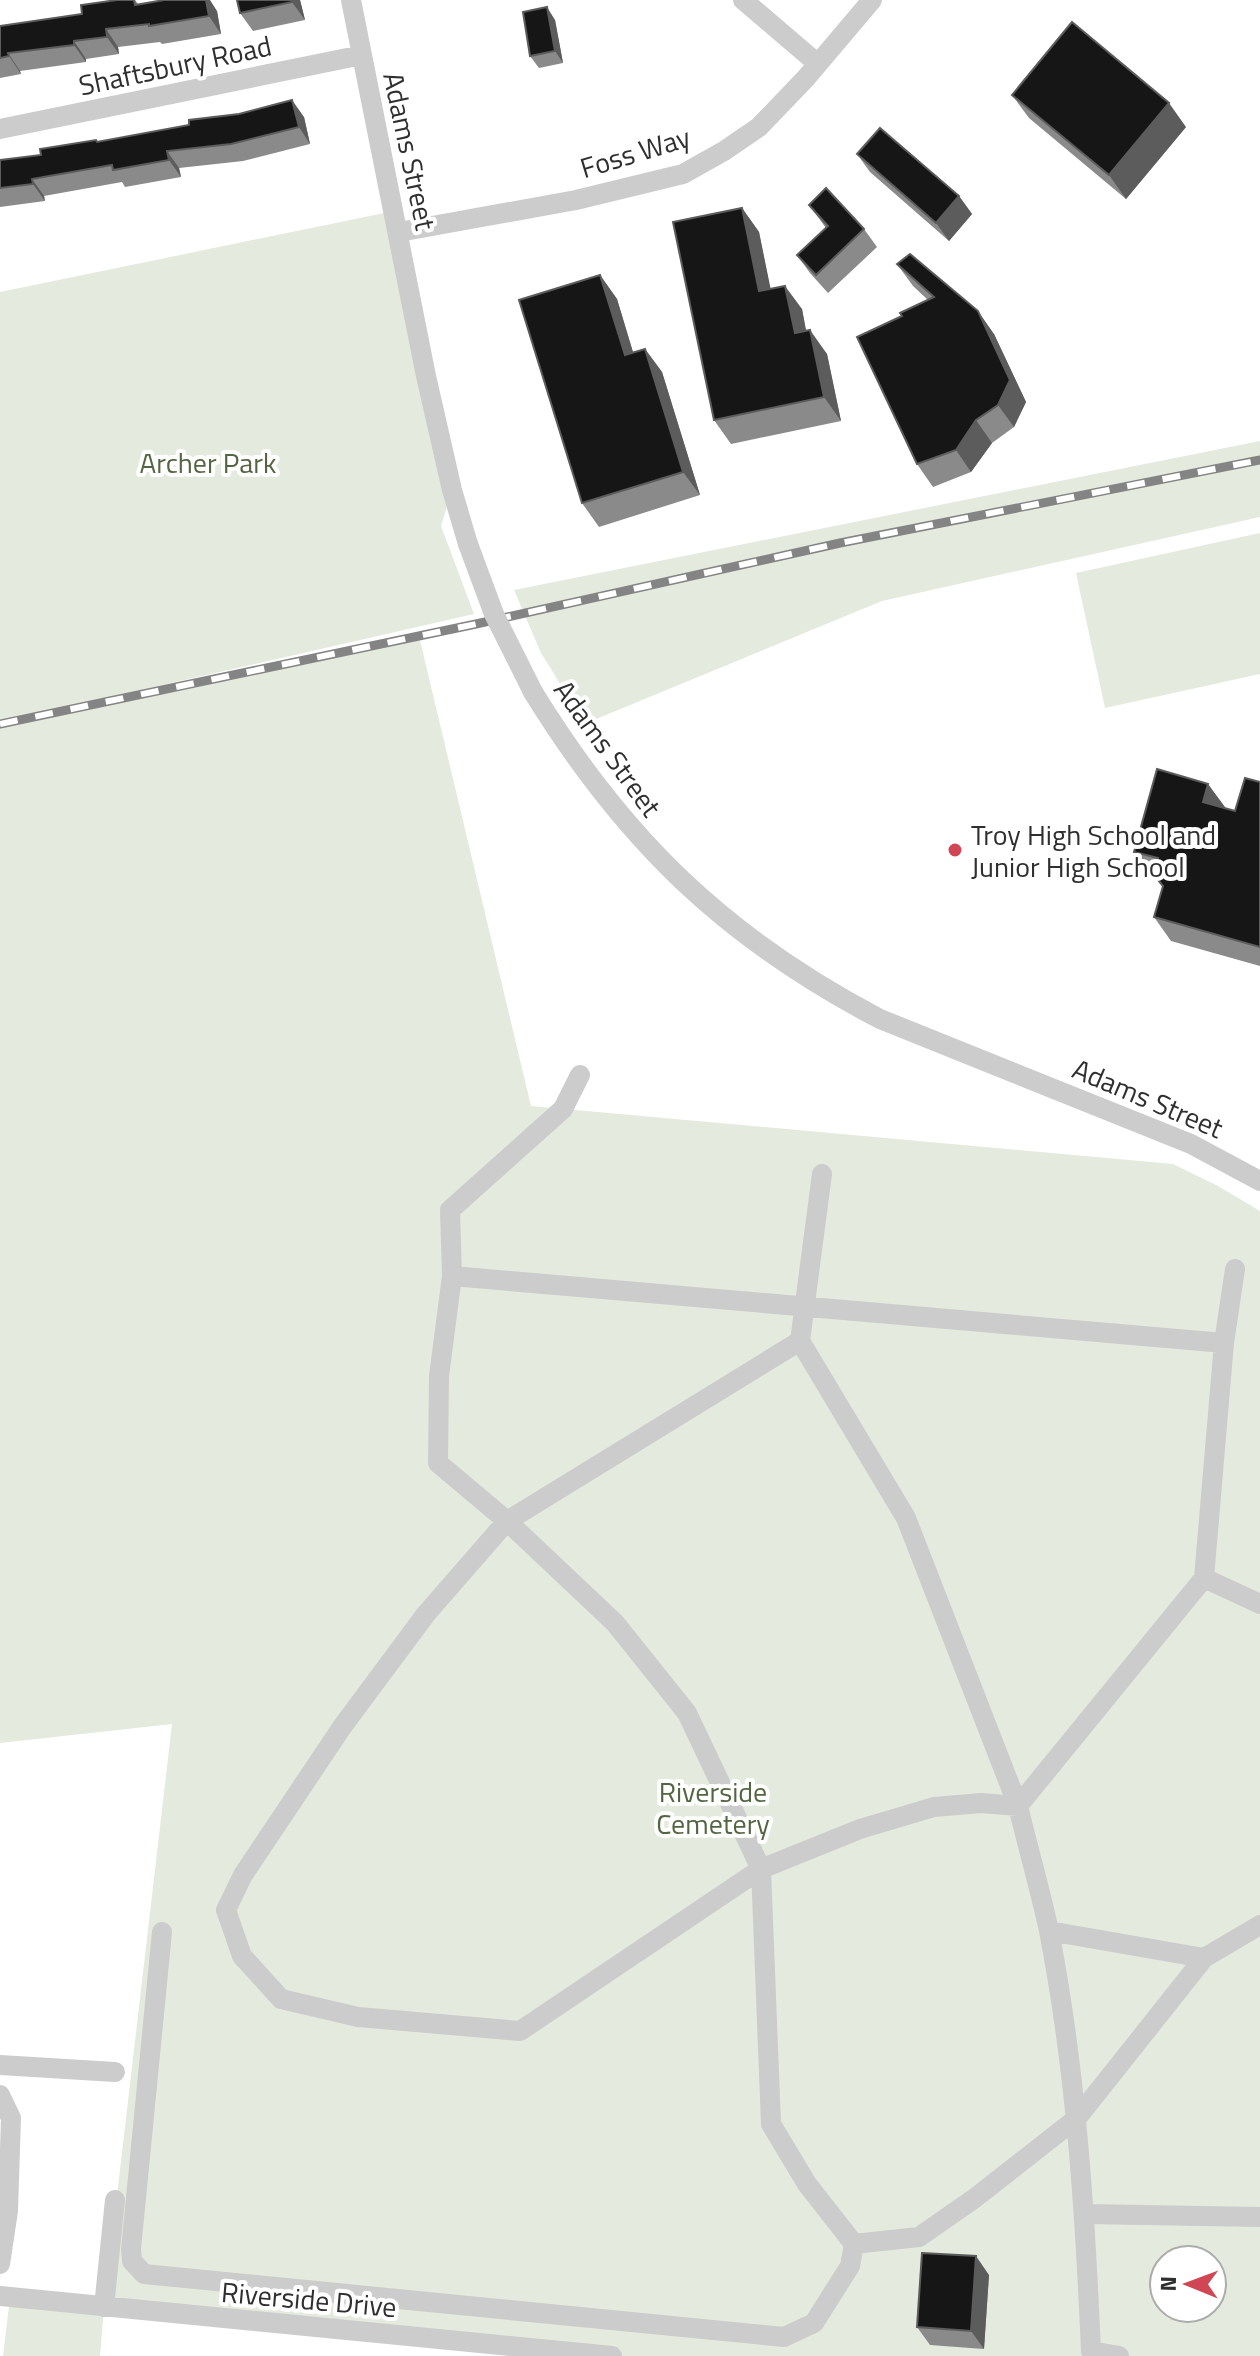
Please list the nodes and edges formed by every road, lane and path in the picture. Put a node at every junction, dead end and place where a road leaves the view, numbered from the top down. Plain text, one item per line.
1 (351, 0) edge
2 (743, 0) edge
3 (872, 0) edge
4 (362, 55) junction
5 (818, 64) junction
6 (0, 129) edge
7 (399, 232) junction
8 (580, 1075) dead end
9 (822, 1174) dead end
10 (1260, 1181) edge
11 (1235, 1269) dead end
12 (452, 1276) junction
13 (803, 1307) junction
14 (800, 1341) junction
15 (1224, 1343) junction
16 (507, 1521) junction
17 (1204, 1578) junction
18 (1260, 1604) edge
19 (1018, 1806) junction
20 (761, 1869) junction
21 (1260, 1925) edge
22 (1049, 1931) junction
23 (162, 1932) dead end
24 (1204, 1958) junction
25 (0, 2065) edge
26 (115, 2072) dead end
27 (0, 2095) edge
28 (1077, 2118) junction
29 (115, 2200) dead end
30 (1085, 2214) junction
31 (1260, 2217) edge
32 (854, 2244) junction
33 (0, 2264) edge
34 (0, 2296) edge
35 (104, 2307) junction
36 (612, 2356) edge
37 (1119, 2356) edge

1 - 4 street, Adams Street
2 - 5 street
3 - 5 street, Foss Way
4 - 6 street, Shaftsbury Road
4 - 7 street, Adams Street
5 - 7 street, Foss Way
7 - 10 street, Adams Street, bridge
8 - 12 street
9 - 13 street
11 - 15 street
12 - 13 street
12 - 16 street
13 - 14 street
13 - 15 street
14 - 16 street
14 - 19 street
15 - 17 street
16 - 20 street
16 - 20 street
17 - 18 street
17 - 19 street
19 - 20 street
19 - 22 street
20 - 32 street
21 - 24 street
22 - 24 street
22 - 28 street
23 - 32 street
24 - 28 street
25 - 26 street
27 - 33 street
28 - 30 street
28 - 32 street
29 - 35 street
30 - 31 street
30 - 37 street
34 - 35 street, Riverside Drive
35 - 36 street, Riverside Drive

